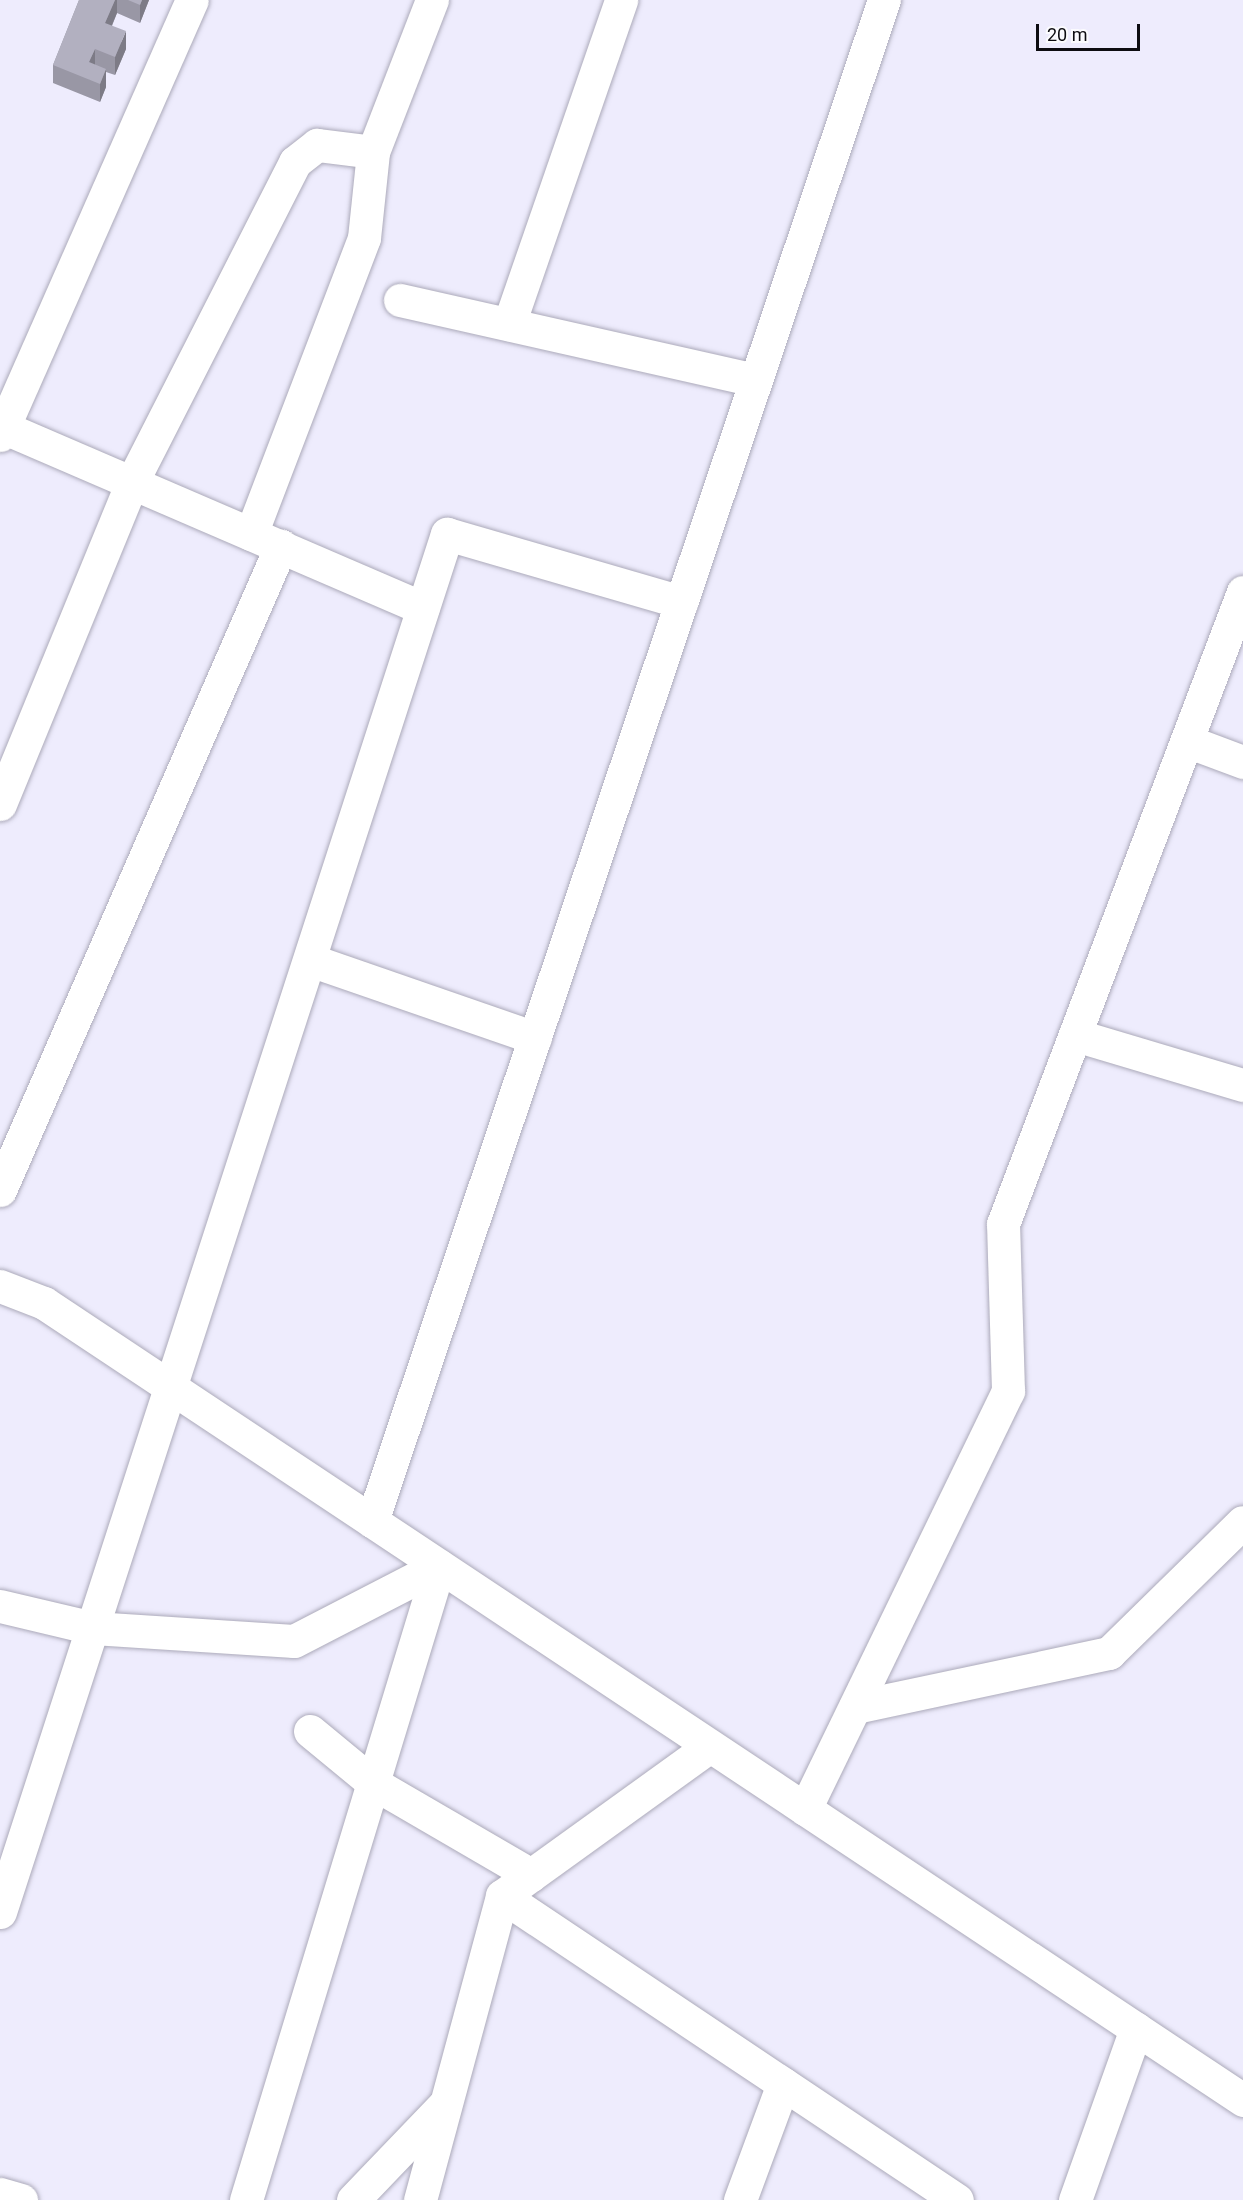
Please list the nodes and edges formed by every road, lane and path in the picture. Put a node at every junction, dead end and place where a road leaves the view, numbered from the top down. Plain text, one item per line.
1 (192, 0) edge
2 (432, 0) edge
3 (621, 0) edge
4 (884, 0) edge
5 (373, 152) junction
6 (400, 300) dead end
7 (509, 324) junction
8 (755, 380) junction
9 (1, 429) edge
10 (132, 482) junction
11 (251, 534) junction
12 (281, 546) junction
13 (1243, 592) edge
14 (681, 602) junction
15 (423, 608) junction
16 (1187, 741) junction
17 (1243, 762) edge
18 (0, 804) edge
19 (310, 960) junction
20 (1075, 1035) junction
21 (534, 1038) junction
22 (1243, 1085) edge
23 (0, 1191) edge
24 (0, 1286) edge
25 (172, 1388) junction
26 (372, 1521) junction
27 (1243, 1522) edge
28 (439, 1566) junction
29 (0, 1605) edge
30 (93, 1628) junction
31 (855, 1707) junction
32 (310, 1731) dead end
33 (710, 1746) junction
34 (373, 1783) junction
35 (805, 1809) junction
36 (531, 1875) junction
37 (502, 1896) junction
38 (0, 1912) edge
39 (1136, 2029) junction
40 (783, 2084) junction
41 (1243, 2100) edge
42 (446, 2103) junction
43 (0, 2194) edge
44 (21, 2200) edge
45 (246, 2200) edge
46 (353, 2200) edge
47 (420, 2200) edge
48 (740, 2200) edge
49 (957, 2200) edge
50 (1076, 2200) edge

1 - 9 street
2 - 5 street
3 - 7 street
4 - 8 street
5 - 10 street
5 - 11 street
6 - 7 street
7 - 8 street
8 - 14 street
9 - 10 street
10 - 11 street
10 - 18 street
11 - 12 street
12 - 15 street
12 - 23 street
13 - 16 street
14 - 15 street
14 - 21 street
15 - 19 street
16 - 17 street
16 - 20 street
19 - 21 street
19 - 25 street
20 - 22 street
20 - 31 street
21 - 26 street
24 - 25 street
25 - 26 street
25 - 30 street
26 - 28 street
27 - 31 street
28 - 30 street
28 - 33 street
28 - 34 street
29 - 30 street
30 - 38 street
31 - 35 street
32 - 34 street
33 - 35 street
33 - 36 street
34 - 36 street
34 - 45 street
35 - 39 street
36 - 37 street
37 - 40 street
37 - 42 street
39 - 41 street
39 - 50 street
40 - 48 street
40 - 49 street
42 - 46 street
42 - 47 street
43 - 44 street

